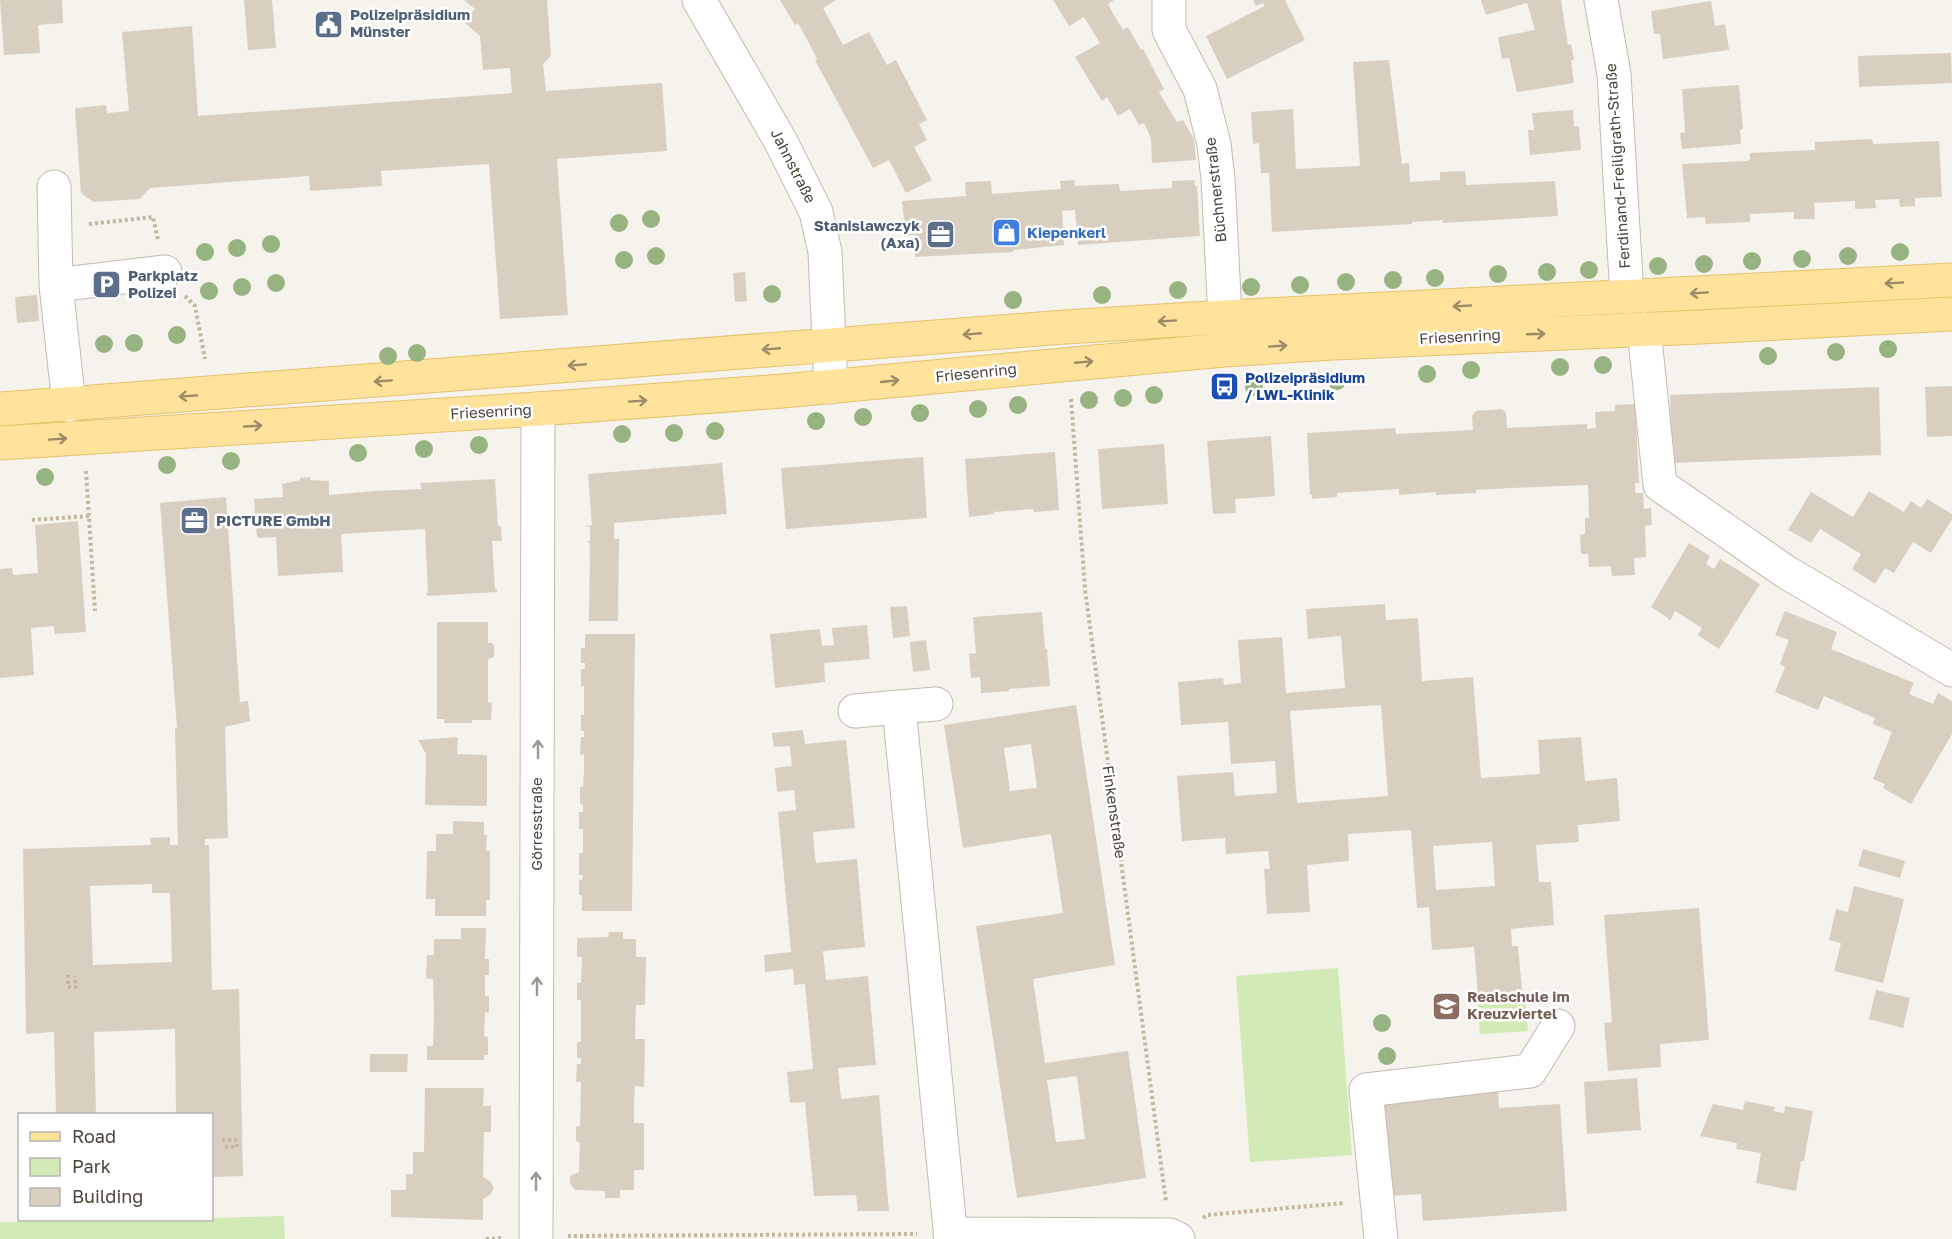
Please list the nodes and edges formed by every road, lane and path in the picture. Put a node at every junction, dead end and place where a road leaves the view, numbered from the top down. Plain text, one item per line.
1 (699, 0) edge
2 (1168, 0) edge
3 (1601, 0) edge
4 (54, 187) dead end
5 (165, 272) dead end
6 (1952, 280) edge
7 (56, 285) junction
8 (1627, 297) junction
9 (1952, 314) edge
10 (1225, 317) junction
11 (1644, 329) junction
12 (830, 345) junction
13 (831, 387) junction
14 (1071, 397) dead end
15 (69, 405) junction
16 (0, 409) edge
17 (538, 409) junction
18 (84, 437) junction
19 (0, 443) edge
20 (89, 516) junction
21 (32, 520) dead end
22 (96, 611) dead end
23 (1952, 670) edge
24 (936, 704) dead end
25 (899, 707) junction
26 (855, 711) dead end
27 (68, 975) dead end
28 (75, 976) dead end
29 (1558, 1026) dead end
30 (222, 1140) dead end
31 (223, 1147) dead end
32 (1378, 1200) junction
33 (1182, 1232) edge
34 (950, 1236) edge
35 (1092, 1237) edge
36 (536, 1238) edge
37 (1381, 1239) edge

1 - 12 street, Jahnstraße
2 - 10 street, Büchnerstraße
3 - 8 street, Ferdinand-Freiligrath-Straße
4 - 7 street
5 - 7 street
6 -> 8 main road, Friesenring
7 - 15 street
8 -> 10 main road, Friesenring
9 - 11 main road, Friesenring
10 -> 12 main road, Friesenring
13 -> 11 main road, Friesenring
11 - 23 street
12 - 13 street, Jahnstraße
12 -> 15 main road, Friesenring
17 -> 13 main road, Friesenring
14 - 33 path, Finkenstraße
15 - 16 main road, Friesenring
18 -> 17 main road, Friesenring
36 -> 17 street, Görresstraße
19 -> 18 main road, Friesenring
18 - 20 path
20 - 21 path
20 - 22 path
24 - 25 street
25 - 26 street
25 - 34 street
27 - 28 path
29 - 32 street
30 - 31 path
32 - 33 path
32 - 37 street
33 - 35 street
34 - 35 street
34 - 36 path

